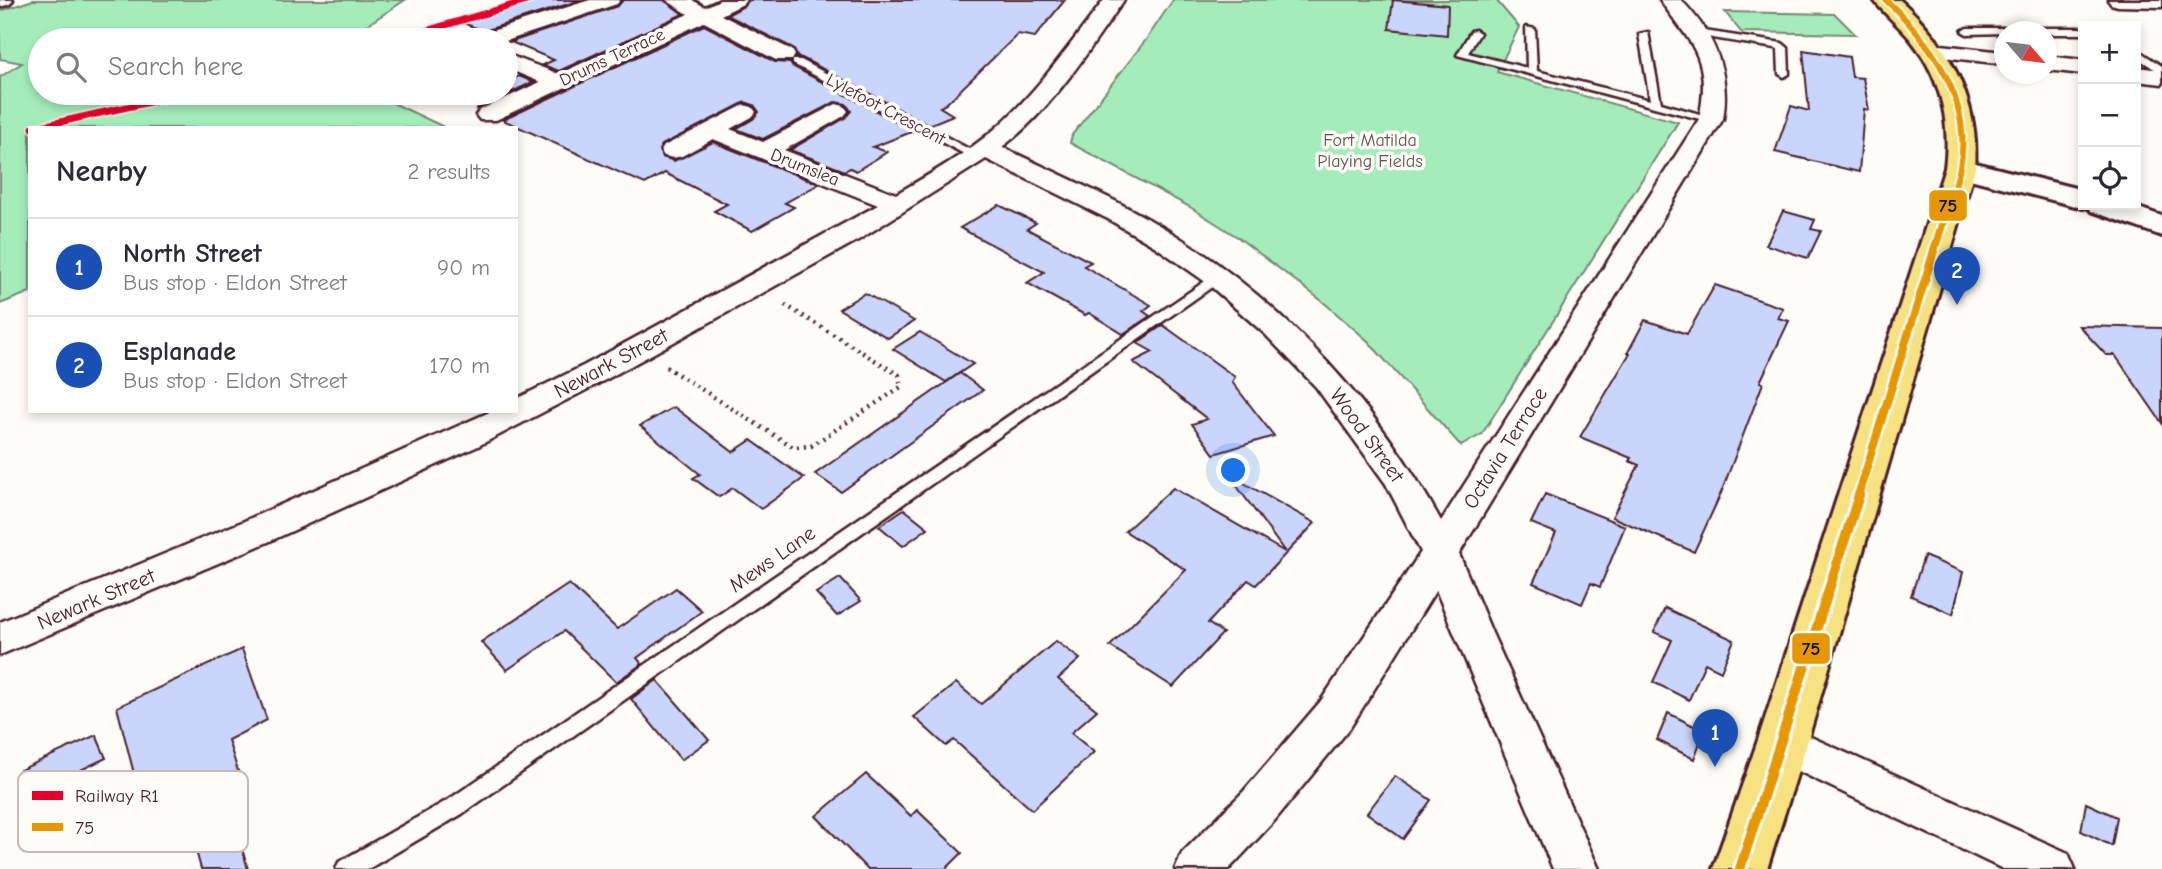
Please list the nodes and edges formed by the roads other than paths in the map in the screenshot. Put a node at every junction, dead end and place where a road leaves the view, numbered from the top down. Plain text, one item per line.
1 (610, 0) edge
2 (676, 0) edge
3 (736, 0) edge
4 (1114, 0) edge
5 (1670, 0) edge
6 (1886, 0) edge
7 (2118, 0) edge
8 (2162, 1) edge
9 (702, 15) junction
10 (1530, 29) dead end
11 (518, 30) edge
12 (1967, 31) dead end
13 (2078, 31) edge
14 (1475, 33) dead end
15 (1698, 33) junction
16 (1644, 34) dead end
17 (1932, 50) junction
18 (2141, 56) edge
19 (1994, 57) edge
20 (791, 59) joint
21 (2057, 64) edge
22 (518, 65) edge
23 (2078, 66) edge
24 (2162, 71) edge
25 (1532, 73) junction
26 (1784, 74) dead end
27 (2141, 75) edge
28 (2162, 77) edge
29 (559, 82) junction
30 (518, 101) edge
31 (510, 105) edge
32 (1656, 105) junction
33 (836, 111) dead end
34 (744, 112) dead end
35 (488, 115) dead end
36 (1711, 119) junction
37 (711, 130) junction
38 (673, 151) dead end
39 (764, 151) junction
40 (981, 152) junction
41 (1961, 168) junction
42 (2078, 198) edge
43 (899, 204) junction
44 (2116, 210) edge
45 (2162, 227) edge
46 (1217, 277) junction
47 (518, 411) edge
48 (515, 413) edge
49 (1440, 553) junction
50 (0, 639) edge
51 (1782, 743) junction
52 (347, 869) edge
53 (1198, 869) edge
54 (1576, 869) edge
55 (1740, 869) edge
56 (2052, 869) edge

1 - 11 street
2 - 9 street, Lylefoot Crescent
3 - 9 street, Drums Terrace
4 - 40 street, Newark Street
5 - 15 street, Octavia Terrace
6 - 17 main road
7 - 8 street
9 - 20 street, Lylefoot Crescent
9 - 29 street, Drums Terrace
10 - 25 lane
12 - 13 lane
14 - 25 lane
15 - 26 lane
15 - 36 street, Octavia Terrace
16 - 32 lane
17 - 19 street
17 - 41 main road
18 - 24 lane
20 - 40 lane, Lylefoot Crescent
21 - 23 street
22 - 29 street
25 - 32 lane
27 - 28 street
29 - 30 street, Drums Terrace
31 - 35 street, Drums Terrace
32 - 36 lane
33 - 39 street
34 - 37 street
36 - 49 street, Octavia Terrace
37 - 38 street
37 - 39 street, Drumslea
39 - 43 street, Drumslea
40 - 43 street, Newark Street
40 - 46 street, Wood Street
41 - 42 street
41 - 51 main road
43 - 47 street, Newark Street
44 - 45 street
46 - 49 street, Wood Street
46 - 52 lane, Mews Lane
48 - 50 street, Newark Street
49 - 53 street, Octavia Terrace
49 - 54 street, Wood Street
51 - 55 main road
51 - 56 street

